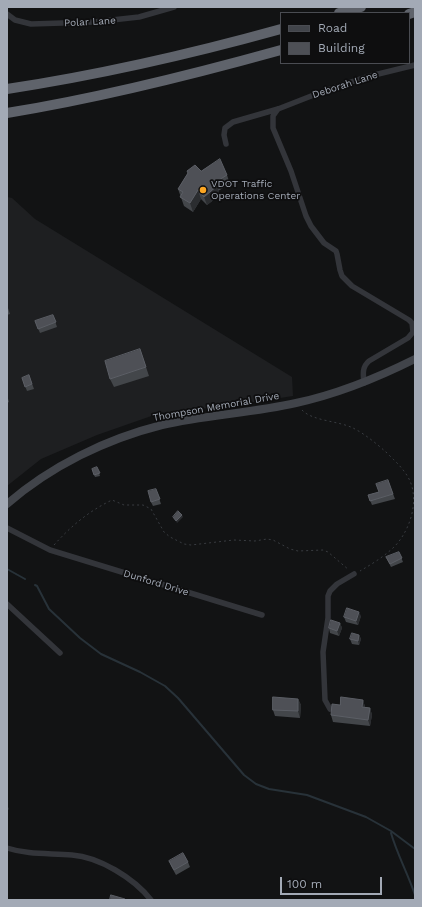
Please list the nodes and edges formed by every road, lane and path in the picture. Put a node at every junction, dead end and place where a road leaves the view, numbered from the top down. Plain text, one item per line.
1 (174, 7) edge
2 (346, 7) edge
3 (361, 7) edge
4 (333, 12) edge
5 (343, 12) edge
6 (7, 14) edge
7 (280, 29) edge
8 (280, 50) edge
9 (415, 65) edge
10 (7, 89) edge
11 (278, 109) junction
12 (7, 114) edge
13 (226, 144) dead end
14 (415, 359) edge
15 (364, 383) junction
16 (297, 403) junction
17 (7, 504) edge
18 (7, 528) edge
19 (50, 550) junction
20 (354, 574) junction
21 (7, 604) edge
22 (262, 615) dead end
23 (60, 653) dead end
24 (330, 710) edge
25 (7, 848) edge
26 (151, 900) edge

1 - 6 street, Polar Lane
2 - 4 highway
3 - 5 highway
7 - 10 highway
8 - 12 highway
9 - 11 street, Deborah Lane
11 - 13 street, Deborah Lane
11 - 15 street
14 - 15 main road, Thompson Memorial Drive
15 - 16 main road, Thompson Memorial Drive
16 - 17 main road, Thompson Memorial Drive
16 - 20 path
18 - 19 street, Dunford Drive
19 - 20 path
19 - 22 street, Dunford Drive
20 - 24 street
21 - 23 street
25 - 26 street

